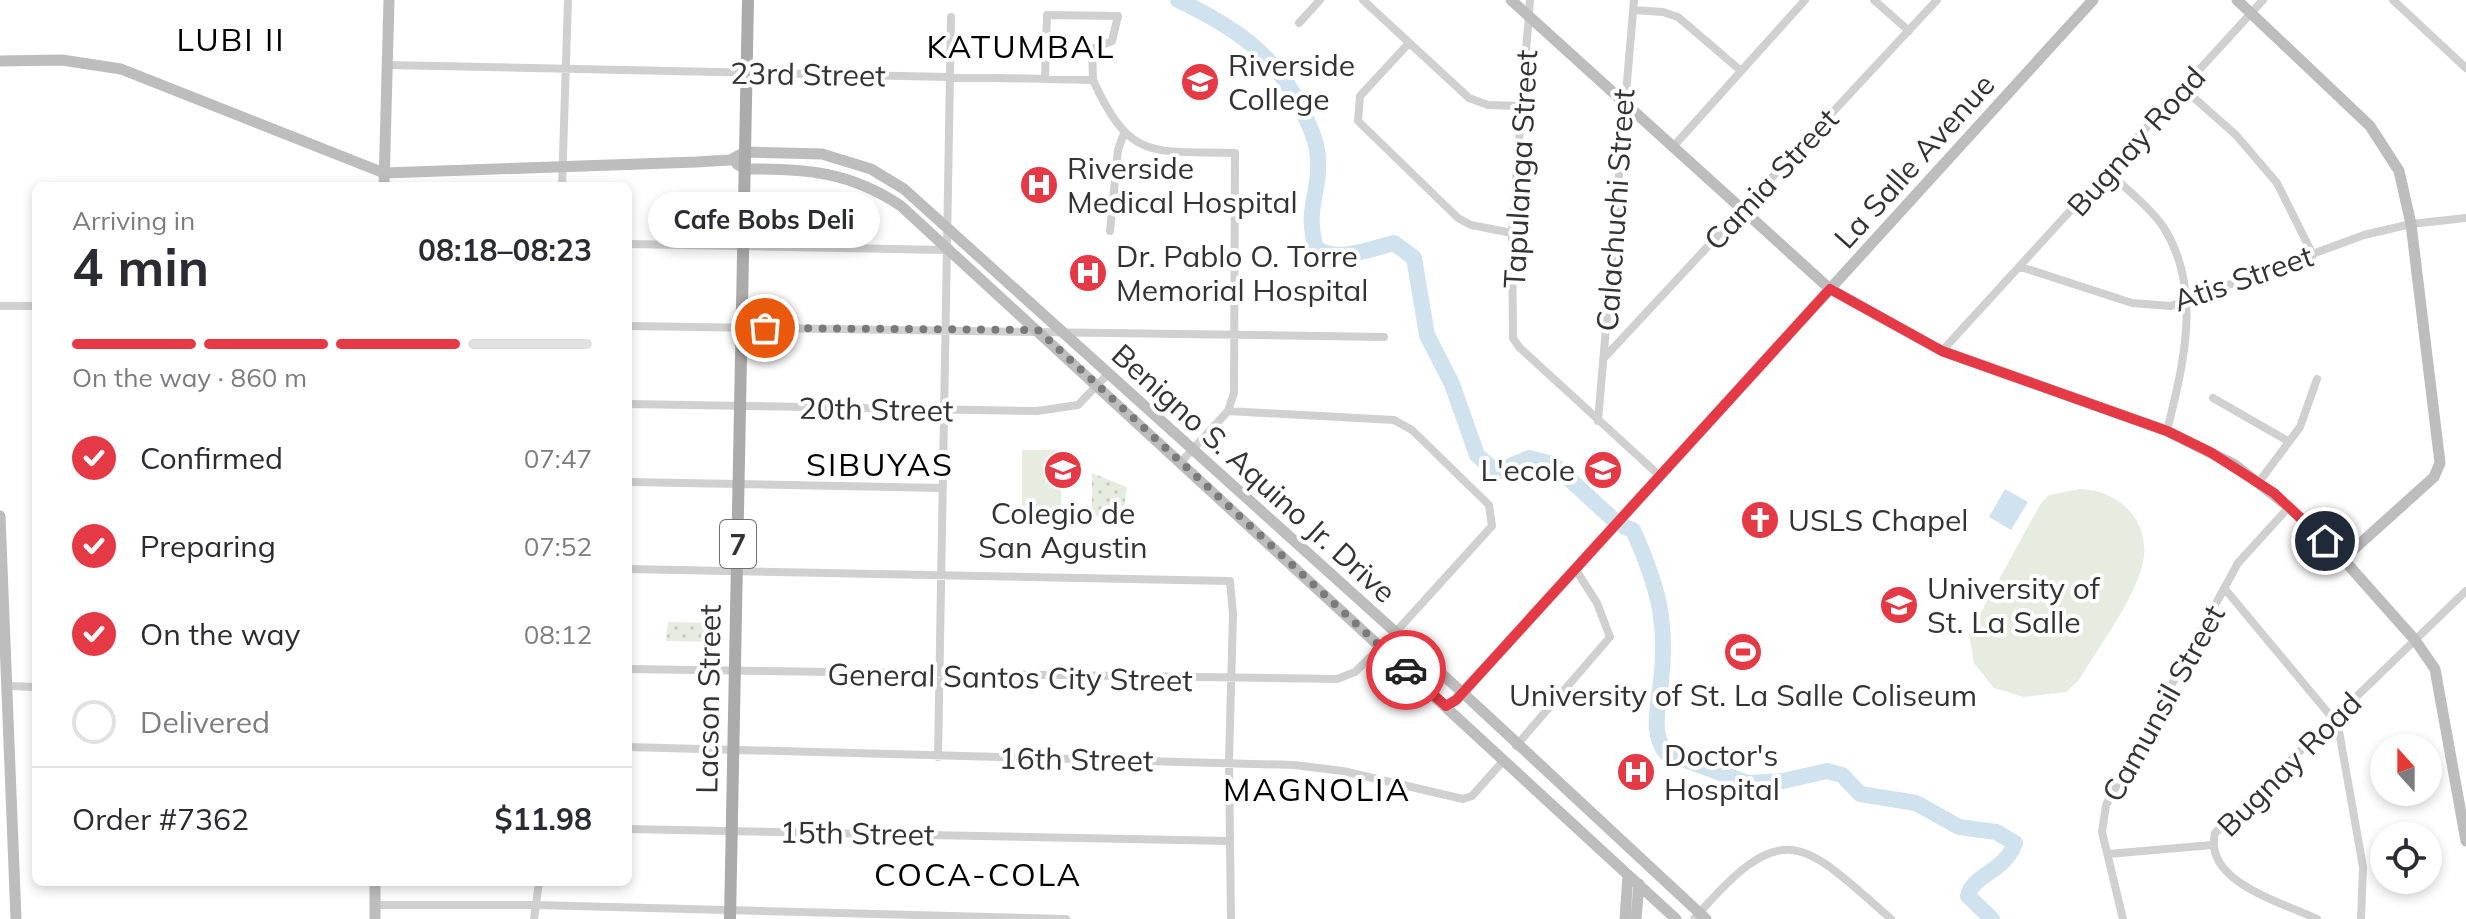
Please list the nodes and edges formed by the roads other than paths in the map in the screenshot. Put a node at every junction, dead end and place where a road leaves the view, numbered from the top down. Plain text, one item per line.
1 (389, 0) edge
2 (568, 0) edge
3 (748, 0) edge
4 (1320, 0) edge
5 (1363, 0) edge
6 (1511, 0) edge
7 (1530, 0) edge
8 (1805, 0) edge
9 (1874, 0) edge
10 (1937, 0) edge
11 (2093, 0) edge
12 (2237, 0) edge
13 (2263, 0) edge
14 (2393, 0) edge
15 (1634, 5) edge
16 (2251, 12) junction
17 (1529, 16) junction
18 (951, 17) dead end
19 (1299, 23) dead end
20 (1909, 31) junction
21 (1409, 43) junction
22 (0, 61) edge
23 (387, 65) junction
24 (567, 66) junction
25 (2466, 68) edge
26 (1740, 70) junction
27 (747, 71) junction
28 (949, 78) junction
29 (1045, 79) junction
30 (1093, 80) junction
31 (2184, 89) junction
32 (1623, 104) junction
33 (1520, 106) junction
34 (1124, 133) junction
35 (1672, 148) junction
36 (745, 152) junction
37 (730, 160) junction
38 (562, 168) junction
39 (745, 169) junction
40 (2108, 172) junction
41 (384, 180) edge
42 (562, 182) edge
43 (1741, 211) junction
44 (2466, 218) edge
45 (2411, 224) junction
46 (947, 226) junction
47 (1110, 231) dead end
48 (1512, 233) junction
49 (632, 244) edge
50 (743, 245) junction
51 (946, 248) junction
52 (2313, 255) junction
53 (2021, 267) junction
54 (1830, 289) junction
55 (2186, 303) junction
56 (0, 306) edge
57 (32, 306) edge
58 (632, 326) edge
59 (742, 327) junction
60 (945, 330) junction
61 (1038, 330) junction
62 (1062, 330) junction
63 (1237, 335) junction
64 (1384, 337) dead end
65 (1942, 351) junction
66 (1604, 358) junction
67 (1109, 373) junction
68 (2317, 379) dead end
69 (1097, 384) junction
70 (2213, 398) dead end
71 (632, 404) edge
72 (740, 406) junction
73 (944, 410) junction
74 (1228, 411) junction
75 (1598, 421) junction
76 (2167, 431) junction
77 (2288, 441) junction
78 (1192, 449) junction
79 (1181, 462) junction
80 (1661, 477) junction
81 (632, 482) edge
82 (2259, 482) junction
83 (739, 484) junction
84 (943, 488) junction
85 (2289, 507) junction
86 (1258, 509) junction
87 (0, 516) edge
88 (1246, 522) junction
89 (2343, 559) junction
90 (632, 569) edge
91 (1576, 570) junction
92 (737, 571) junction
93 (941, 574) junction
94 (2225, 589) junction
95 (2466, 591) edge
96 (1353, 597) junction
97 (1341, 610) junction
98 (1394, 634) junction
99 (2415, 640) junction
100 (1381, 647) junction
101 (632, 669) edge
102 (735, 672) junction
103 (940, 676) junction
104 (5, 679) edge
105 (1232, 680) junction
106 (32, 686) edge
107 (1463, 693) junction
108 (1446, 706) junction
109 (2334, 720) junction
110 (1516, 746) junction
111 (632, 747) edge
112 (733, 752) junction
113 (938, 757) junction
114 (1504, 760) junction
115 (1229, 761) junction
116 (632, 829) edge
117 (732, 831) junction
118 (1230, 841) junction
119 (2466, 841) edge
120 (2212, 845) junction
121 (2108, 854) junction
122 (1628, 875) junction
123 (1639, 884) junction
124 (375, 886) edge
125 (538, 886) edge
126 (375, 905) junction
127 (536, 905) junction
128 (730, 915) edge
129 (1700, 917) edge
130 (16, 919) edge
131 (375, 919) edge
132 (534, 919) edge
133 (1066, 919) edge
134 (1231, 919) edge
135 (1625, 919) edge
136 (1636, 919) edge
137 (1676, 919) edge
138 (1891, 919) edge
139 (2123, 919) edge
140 (2317, 919) edge
141 (2361, 919) edge

1 - 23 main road
2 - 24 street
3 - 27 main road, Lacson Street / 7
4 - 19 street
5 - 21 street
6 - 17 main road
7 - 17 street, Tapulanga Street
8 - 26 street
9 - 20 street
10 - 20 street, Camia Street
11 - 54 main road, La Salle Avenue
12 - 16 main road
13 - 16 street, Bugnay Road
14 - 25 street
15 - 26 street
15 - 32 street, Calachuchi Street
16 - 31 street, Bugnay Road
16 - 45 main road
17 - 32 main road
17 - 33 street, Tapulanga Street
18 - 28 street
20 - 43 street, Camia Street
21 - 33 street
21 - 48 street
22 - 41 main road, Benigno S. Aquino Jr. Drive
23 - 24 street, 23rd Street
23 - 41 main road
24 - 27 street, 23rd Street
24 - 38 street
26 - 35 street
27 - 28 street, 23rd Street
27 - 36 main road, Lacson Street / 7
28 - 29 street, 23rd Street
28 - 46 street
29 - 30 street, 23rd Street
29 - 30 street
30 - 34 street
31 - 40 street, Bugnay Road
31 - 52 street
32 - 35 main road
32 - 66 street, Calachuchi Street
33 - 48 street, Tapulanga Street
34 - 47 street
34 - 63 street
35 - 43 main road
36 - 37 main road, Benigno S. Aquino Jr. Drive
36 - 39 main road, Lacson Street / 7
36 - 46 main road, Benigno S. Aquino Jr. Drive
37 - 38 main road, Benigno S. Aquino Jr. Drive
37 - 39 main road
38 - 41 main road, Benigno S. Aquino Jr. Drive
38 - 42 street
39 - 50 main road, Lacson Street / 7
39 - 51 main road, Benigno S. Aquino Jr. Drive
40 - 53 street, Bugnay Road
40 - 55 street
43 - 54 main road
43 - 66 street, Camia Street
44 - 45 street, Atis Street
45 - 52 street, Atis Street
45 - 89 main road
46 - 51 street
46 - 62 main road, Benigno S. Aquino Jr. Drive
48 - 75 street, Tapulanga Street
49 - 50 street
50 - 51 street
50 - 59 main road, Lacson Street / 7
51 - 60 street
51 - 61 main road, Benigno S. Aquino Jr. Drive
52 - 55 street, Atis Street
53 - 55 street, Atis Street
53 - 65 street, Bugnay Road
54 - 65 main road
54 - 80 main road, La Salle Avenue
55 - 76 street
56 - 57 street
58 - 59 street
59 - 60 street
59 - 72 main road, Lacson Street / 7
60 - 61 street
60 - 73 street
61 - 62 street
61 - 69 main road, Benigno S. Aquino Jr. Drive
62 - 63 street
62 - 67 main road, Benigno S. Aquino Jr. Drive
63 - 64 street
63 - 74 street
65 - 76 main road
66 - 75 street, Calachuchi Street
67 - 69 street, 20th Street
67 - 78 main road, Benigno S. Aquino Jr. Drive
68 - 77 street
69 - 73 street, 20th Street
69 - 79 main road, Benigno S. Aquino Jr. Drive
70 - 77 street
71 - 72 street, 20th Street
72 - 73 street, 20th Street
72 - 83 main road, Lacson Street / 7
73 - 84 street
74 - 78 street
74 - 98 street
75 - 80 street
76 - 82 main road
77 - 82 street
78 - 79 street
78 - 86 main road, Benigno S. Aquino Jr. Drive
79 - 88 main road, Benigno S. Aquino Jr. Drive
80 - 91 main road, La Salle Avenue
81 - 83 street
82 - 85 main road
83 - 84 street
83 - 92 main road, Lacson Street / 7
84 - 93 street
85 - 89 main road
85 - 94 street, Camunsil Street
86 - 88 main road
86 - 96 main road, Benigno S. Aquino Jr. Drive
87 - 104 main road
88 - 97 main road, Benigno S. Aquino Jr. Drive
89 - 99 main road
90 - 92 street
91 - 107 main road, La Salle Avenue
91 - 110 street
92 - 93 street
92 - 102 main road, Lacson Street / 7
93 - 103 street
93 - 105 street
94 - 109 street
94 - 121 street, Camunsil Street
95 - 99 street, Bugnay Road
96 - 97 main road
96 - 98 main road, Benigno S. Aquino Jr. Drive
97 - 100 main road, Benigno S. Aquino Jr. Drive
98 - 107 main road, Benigno S. Aquino Jr. Drive
99 - 109 street, Bugnay Road
99 - 119 main road
100 - 105 street, General Santos City Street
100 - 108 main road, Benigno S. Aquino Jr. Drive
101 - 102 street, General Santos City Street
102 - 103 street, General Santos City Street
102 - 112 main road, Lacson Street / 7
103 - 105 street, General Santos City Street
103 - 113 street
104 - 106 street
104 - 130 main road
105 - 115 street
107 - 108 main road, La Salle Avenue
107 - 110 main road, Benigno S. Aquino Jr. Drive
108 - 114 main road, Benigno S. Aquino Jr. Drive
109 - 120 street, Bugnay Road
109 - 141 street
110 - 129 main road, Benigno S. Aquino Jr. Drive
111 - 112 street, 16th Street
112 - 113 street, 16th Street
112 - 117 main road, Lacson Street / 7
113 - 115 street, 16th Street
114 - 115 street, 16th Street
114 - 122 main road, Benigno S. Aquino Jr. Drive
115 - 118 street
116 - 117 street, 15th Street
117 - 118 street, 15th Street
117 - 128 main road, Lacson Street / 7
118 - 134 street
120 - 121 street
120 - 140 street, Bugnay Road
121 - 139 street, Camunsil Street
122 - 123 main road, Benigno S. Aquino Jr. Drive
122 - 135 main road
123 - 136 main road
123 - 137 main road, Benigno S. Aquino Jr. Drive
124 - 126 main road
125 - 127 street
126 - 127 street
126 - 131 main road
127 - 128 street
127 - 132 street
128 - 133 street
129 - 138 street

